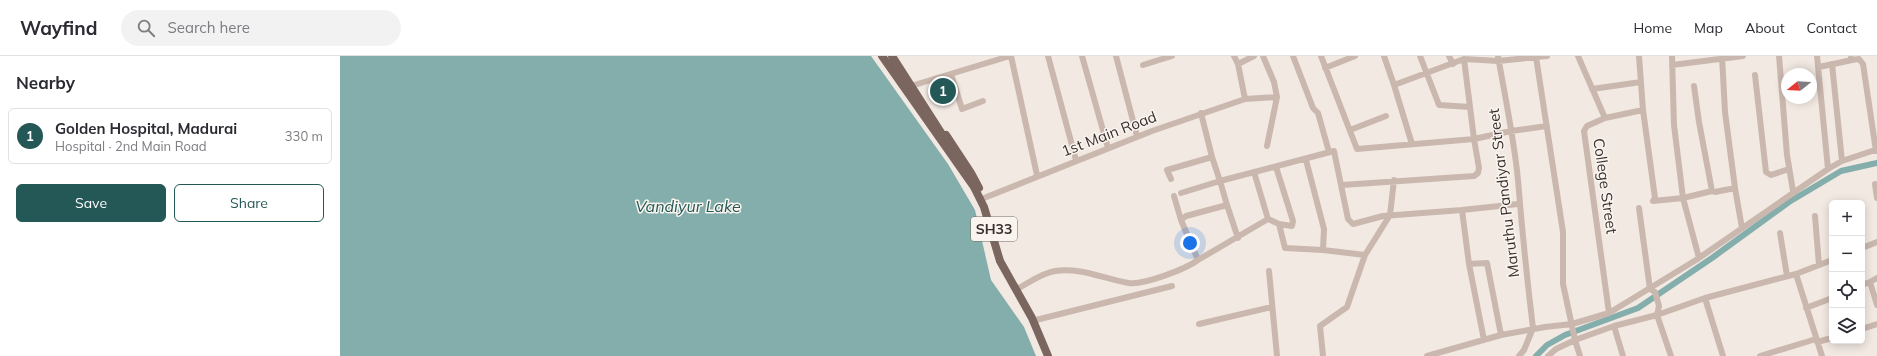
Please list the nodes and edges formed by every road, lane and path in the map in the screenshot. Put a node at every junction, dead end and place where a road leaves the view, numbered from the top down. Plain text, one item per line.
1 (882, 56) edge
2 (892, 56) edge
3 (1010, 56) edge
4 (1048, 56) edge
5 (1082, 56) edge
6 (1116, 56) edge
7 (1172, 56) edge
8 (1234, 56) edge
9 (1254, 56) edge
10 (1263, 56) edge
11 (1293, 56) edge
12 (1321, 56) edge
13 (1355, 56) edge
14 (1384, 56) edge
15 (1420, 56) edge
16 (1450, 56) edge
17 (1547, 56) edge
18 (1578, 56) edge
19 (1639, 56) edge
20 (1672, 56) edge
21 (1743, 56) edge
22 (1779, 56) edge
23 (1817, 56) edge
24 (1524, 57) edge
25 (1536, 57) junction
26 (1465, 58) edge
27 (1498, 58) edge
28 (1723, 58) edge
29 (1851, 58) edge
30 (1238, 64) junction
31 (1452, 64) junction
32 (1832, 64) junction
33 (1143, 65) dead end
34 (1672, 65) junction
35 (1819, 67) junction
36 (1326, 68) junction
37 (951, 74) junction
38 (1426, 74) junction
39 (1755, 75) dead end
40 (1641, 82) junction
41 (1394, 85) junction
42 (911, 86) junction
43 (1694, 86) dead end
44 (1592, 89) junction
45 (1277, 97) junction
46 (1245, 99) junction
47 (983, 101) dead end
48 (1470, 107) junction
49 (1643, 110) junction
50 (924, 112) junction
51 (1201, 113) junction
52 (1386, 116) dead end
53 (1605, 118) junction
54 (1547, 126) junction
55 (1350, 130) junction
56 (1511, 131) junction
57 (1137, 136) junction
58 (1474, 139) junction
59 (1412, 144) junction
60 (1267, 146) dead end
61 (1108, 148) junction
62 (1876, 151) edge
63 (1329, 152) junction
64 (1212, 157) junction
65 (1076, 160) junction
66 (1306, 160) junction
67 (1842, 161) junction
68 (1276, 166) junction
69 (1789, 169) junction
70 (1828, 169) junction
71 (1254, 172) junction
72 (1037, 175) junction
73 (1171, 179) dead end
74 (1394, 180) junction
75 (1220, 181) junction
76 (1342, 184) junction
77 (1875, 184) dead end
78 (1735, 188) junction
79 (1712, 191) junction
80 (1793, 191) junction
81 (984, 198) junction
82 (1683, 198) junction
83 (1877, 198) edge
84 (1518, 204) junction
85 (1227, 205) junction
86 (1639, 208) dead end
87 (1462, 210) junction
88 (1390, 215) junction
89 (1815, 216) dead end
90 (1268, 219) junction
91 (1181, 220) junction
92 (1279, 224) junction
93 (1742, 228) junction
94 (1780, 233) dead end
95 (1238, 238) junction
96 (1877, 242) edge
97 (1865, 247) edge
98 (1323, 250) junction
99 (1366, 255) junction
100 (1699, 258) junction
101 (1198, 260) junction
102 (1829, 261) edge
103 (1469, 264) junction
104 (1819, 265) junction
105 (1269, 271) dead end
106 (1796, 274) junction
107 (1787, 276) junction
108 (1877, 278) edge
109 (1870, 282) junction
110 (1865, 284) edge
111 (1172, 286) dead end
112 (1019, 288) junction
113 (1652, 290) junction
114 (1705, 298) junction
115 (1829, 299) edge
116 (1877, 305) edge
117 (1272, 307) junction
118 (1806, 308) junction
119 (1609, 313) junction
120 (1657, 315) junction
121 (1036, 320) junction
122 (1199, 324) dead end
123 (1877, 324) edge
124 (1572, 325) junction
125 (1614, 326) junction
126 (1533, 328) junction
127 (1865, 328) edge
128 (1501, 335) junction
129 (1575, 338) junction
130 (1829, 338) edge
131 (1484, 340) junction
132 (1817, 340) junction
133 (1048, 356) edge
134 (1277, 356) edge
135 (1322, 356) edge
136 (1426, 356) edge
137 (1519, 356) edge
138 (1548, 356) edge
139 (1580, 356) edge
140 (1623, 356) edge
141 (1671, 356) edge
142 (1723, 356) edge
143 (1760, 356) edge
144 (1822, 356) edge

1 - 50 main road, SH33
2 - 42 main road, SH33
3 - 37 street
3 - 72 street
4 - 65 street
5 - 61 street
6 - 57 street
7 - 33 street
8 - 30 street
9 - 30 street
10 - 45 street
11 - 63 street
12 - 36 street
13 - 36 street
14 - 41 street
15 - 38 street
16 - 31 street
17 - 25 street
18 - 44 street, College Street
19 - 40 street
20 - 34 street
21 - 28 street
22 - 69 street
23 - 35 street
24 - 25 street
24 - 27 street
25 - 54 street
26 - 27 street
26 - 31 street
26 - 48 street
27 - 56 street, Maruthu Pandiyar Street
28 - 34 street
28 - 78 street
29 - 32 street
29 - 62 street
30 - 46 street
31 - 38 street
32 - 35 street
32 - 67 street
34 - 82 street
35 - 70 street
36 - 55 street
37 - 42 street
37 - 47 street
38 - 41 street
38 - 48 street
39 - 69 street
40 - 44 street
40 - 49 street
41 - 59 street
42 - 50 main road, SH33
43 - 79 street
44 - 53 street, College Street
45 - 46 street, 1st Main Road
45 - 60 street
46 - 51 street, 1st Main Road
48 - 58 street
49 - 53 street
49 - 82 street
50 - 81 main road, SH33
50 - 133 main road, SH33
50 - 133 main road, SH33
51 - 57 street, 1st Main Road
51 - 64 street
52 - 55 street
53 - 119 street, College Street
54 - 56 street
54 - 124 street
55 - 59 street
56 - 58 street
56 - 84 street, Maruthu Pandiyar Street
57 - 61 street, 1st Main Road
58 - 59 street
58 - 74 street
61 - 65 street, 1st Main Road
62 - 67 street
63 - 66 street
63 - 76 street
64 - 73 street
64 - 75 street
65 - 72 street, 1st Main Road
66 - 68 street
66 - 98 street
67 - 70 street
68 - 71 street
68 - 92 street
69 - 80 street
70 - 80 street
71 - 75 street
71 - 90 street
72 - 81 street, 1st Main Road
74 - 76 street
74 - 88 street
75 - 85 street
75 - 91 street
76 - 88 street
77 - 83 street
78 - 79 street
78 - 93 street
79 - 82 street
80 - 93 street
81 - 112 main road, SH33
82 - 100 street
84 - 87 street
84 - 126 street, Maruthu Pandiyar Street
85 - 91 street
85 - 95 street
86 - 113 street
87 - 88 street
87 - 103 street
88 - 99 street
89 - 104 street
90 - 92 street
90 - 95 street
91 - 101 street
92 - 98 street
93 - 100 street
94 - 107 street
95 - 101 street
96 - 97 street
98 - 99 street
99 - 135 street
100 - 113 street
101 - 112 street
102 - 104 street
103 - 128 street
103 - 131 street
104 - 106 street
105 - 117 street
106 - 107 street
106 - 118 street
107 - 114 street
108 - 109 street
109 - 110 street
109 - 116 street
111 - 121 street
112 - 121 main road, SH33
113 - 119 street
113 - 120 street
114 - 120 street
114 - 142 street
115 - 118 street
117 - 122 street
117 - 134 street
118 - 132 street
119 - 124 street
120 - 125 street
120 - 141 street
121 - 133 main road, SH33
123 - 127 street
124 - 126 street
124 - 129 street
125 - 129 street
125 - 140 street
126 - 128 street
126 - 137 street
128 - 131 street
129 - 138 street
129 - 139 street
130 - 132 street
131 - 136 street
132 - 143 street
132 - 144 street

